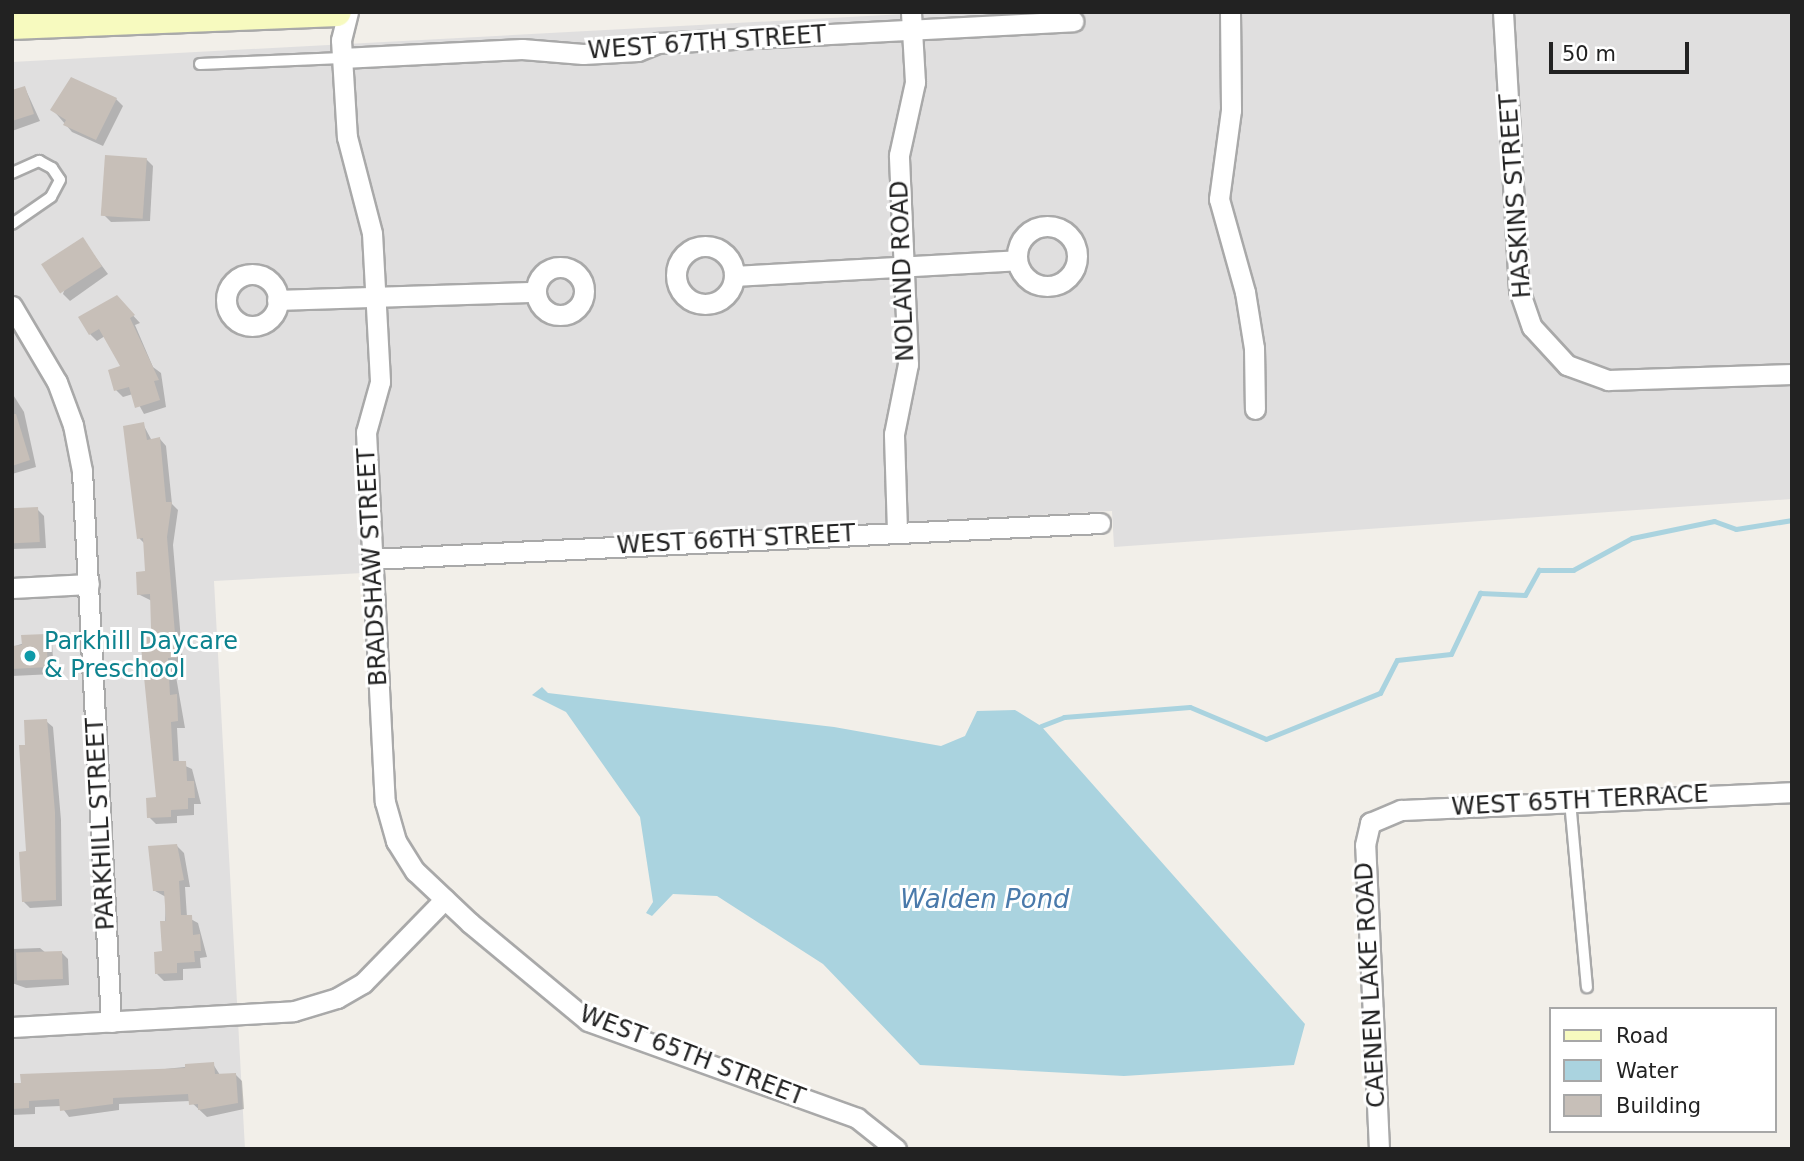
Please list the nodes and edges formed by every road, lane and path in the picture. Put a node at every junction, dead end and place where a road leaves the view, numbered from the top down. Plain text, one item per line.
1 (337, 12) edge
2 (348, 12) edge
3 (1230, 12) edge
4 (1503, 12) edge
5 (912, 21) edge
6 (1073, 21) dead end
7 (12, 25) edge
8 (342, 58) junction
9 (200, 64) dead end
10 (12, 173) edge
11 (12, 224) edge
12 (1017, 260) dead end
13 (904, 264) junction
14 (734, 276) dead end
15 (536, 292) dead end
16 (376, 296) junction
17 (277, 300) dead end
18 (12, 306) edge
19 (1792, 374) edge
20 (1255, 409) dead end
21 (1100, 523) dead end
22 (897, 531) junction
23 (372, 559) junction
24 (89, 584) junction
25 (12, 588) edge
26 (1792, 792) edge
27 (1570, 801) junction
28 (1370, 823) joint
29 (444, 899) junction
30 (1587, 987) dead end
31 (111, 1022) junction
32 (12, 1027) edge
33 (896, 1149) edge
34 (1379, 1149) edge

1 - 7 street
2 - 8 street, BRADSHAW STREET
3 - 20 street
4 - 19 street, HASKINS STREET
5 - 6 street, WEST 67TH STREET
5 - 8 street, WEST 67TH STREET
5 - 13 street, NOLAND ROAD
8 - 9 lane
8 - 16 street, BRADSHAW STREET
10 - 11 lane
12 - 13 street
13 - 14 street
13 - 22 street, NOLAND ROAD
15 - 16 street
16 - 17 street
16 - 23 street, BRADSHAW STREET
18 - 24 street, PARKHILL STREET
21 - 22 street, WEST 66TH STREET
22 - 23 street, WEST 66TH STREET
23 - 29 street, BRADSHAW STREET
24 - 25 street
24 - 31 street, PARKHILL STREET
26 - 27 street, WEST 65TH TERRACE
27 - 28 street, WEST 65TH TERRACE
27 - 30 lane
28 - 34 street, CAENEN LAKE ROAD
29 - 31 street
29 - 33 street, WEST 65TH STREET
31 - 32 street

